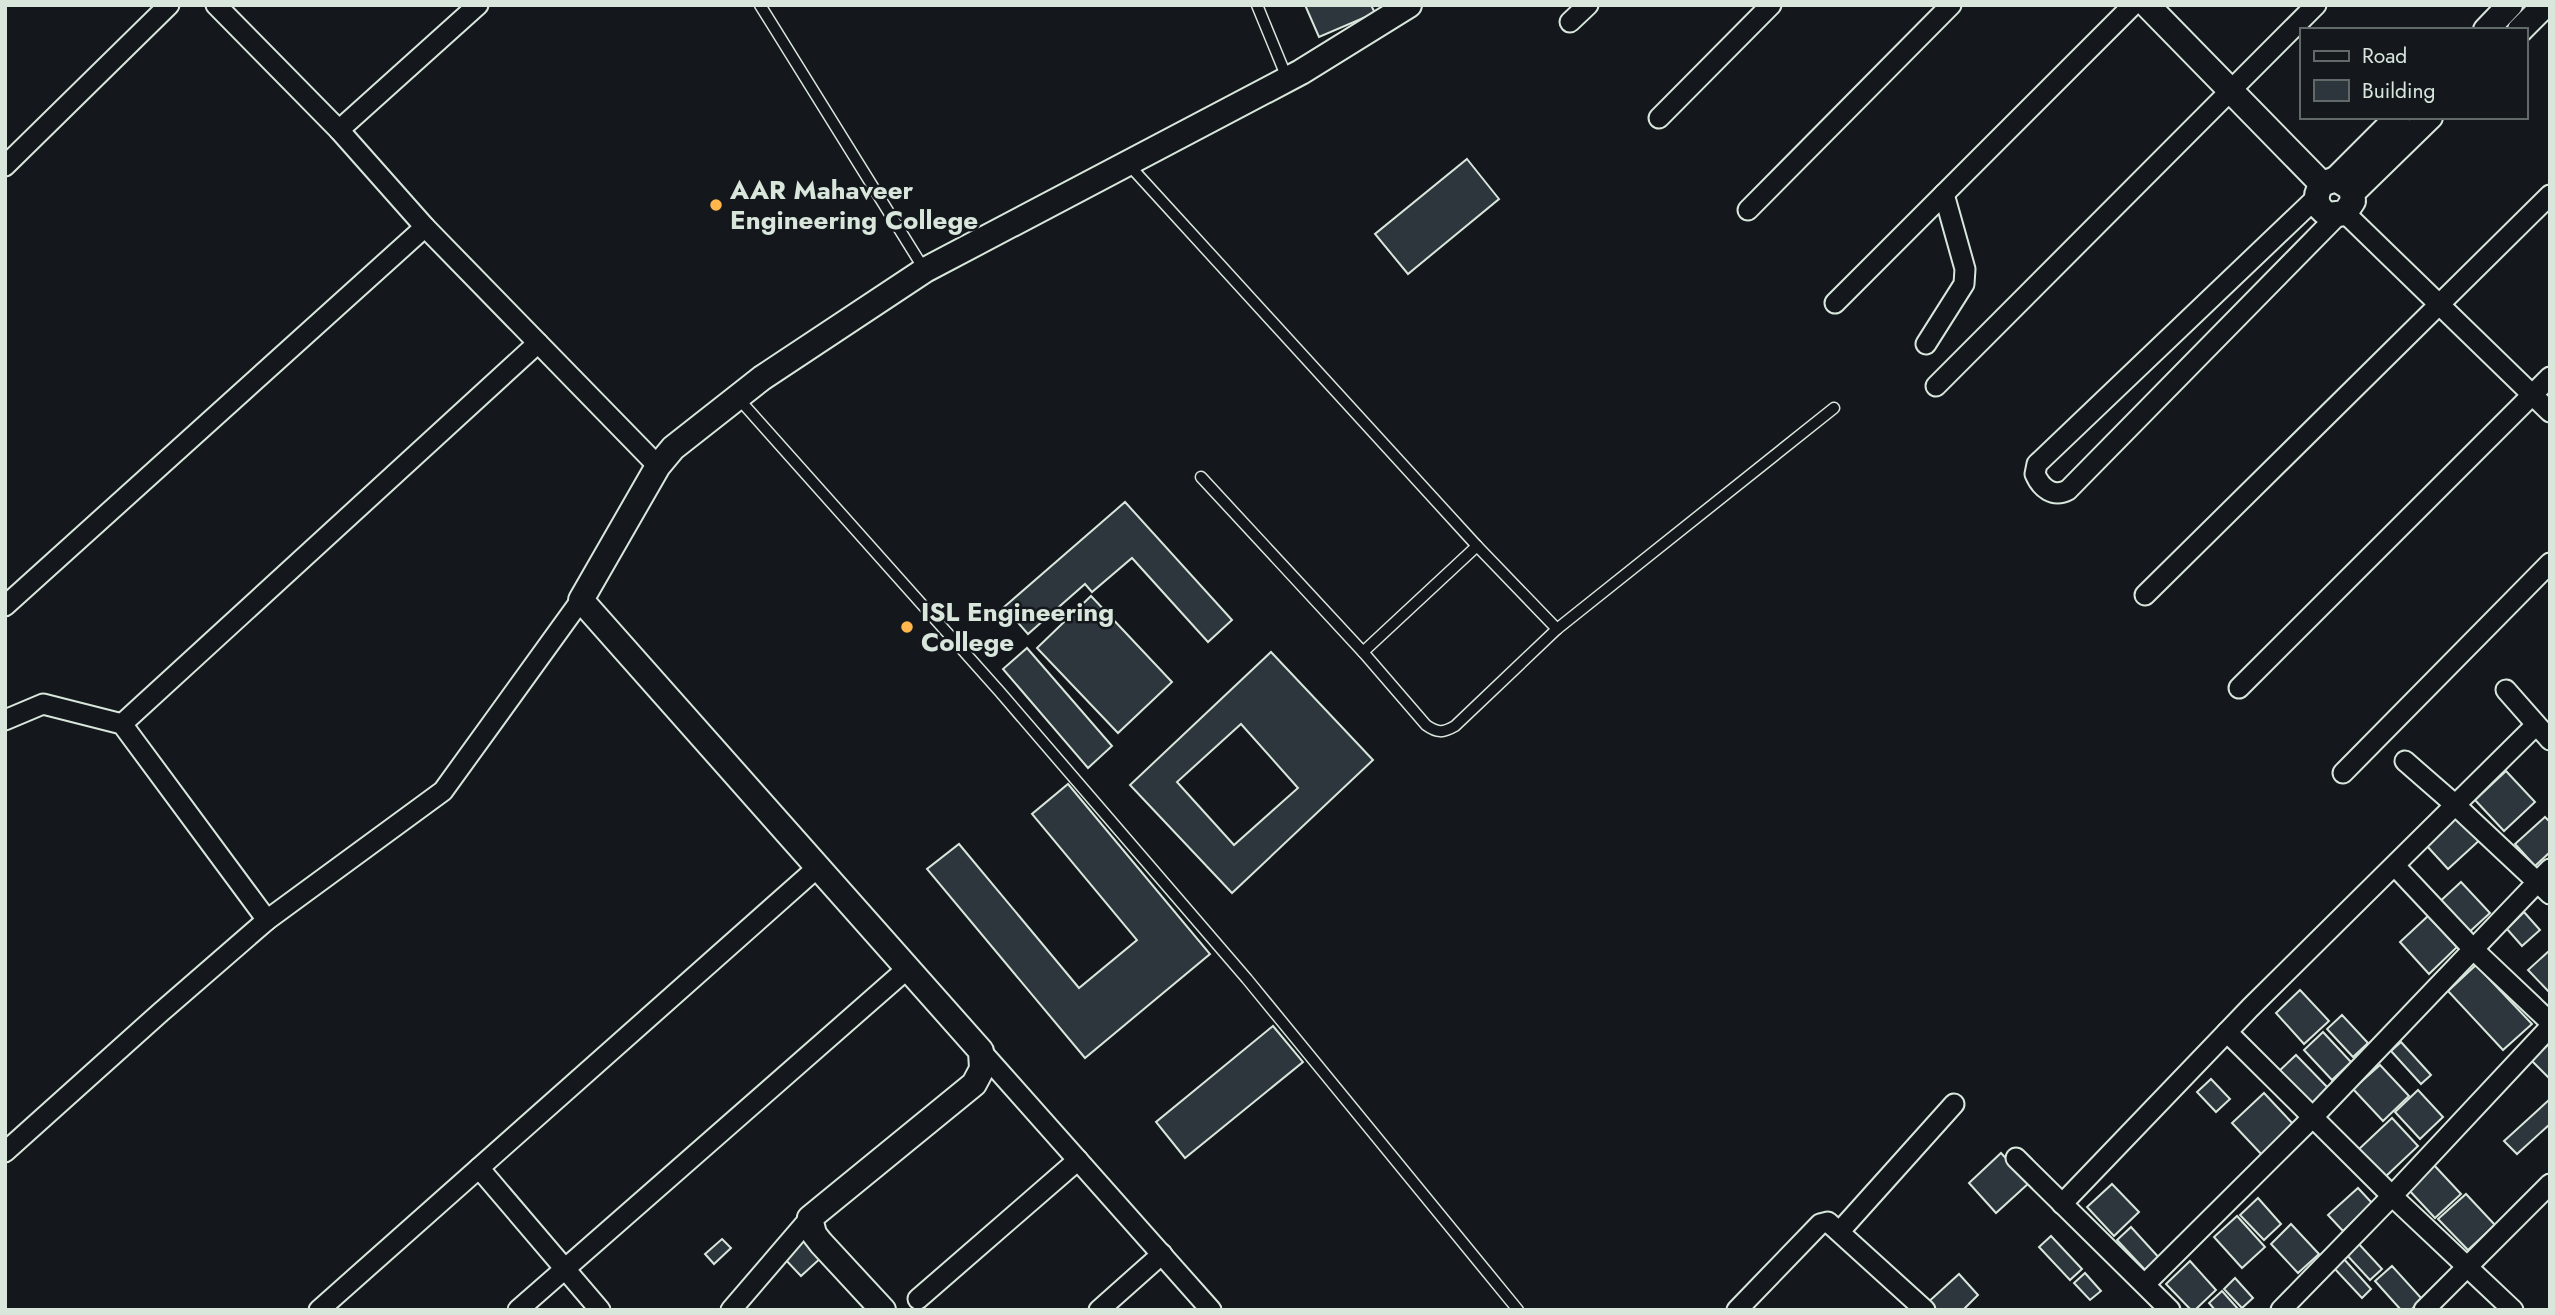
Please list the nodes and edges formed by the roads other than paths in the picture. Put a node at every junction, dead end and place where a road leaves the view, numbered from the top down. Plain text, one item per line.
1 (169, 5) edge
2 (216, 5) edge
3 (478, 5) edge
4 (760, 5) edge
5 (1257, 5) edge
6 (1409, 5) edge
7 (1588, 5) edge
8 (1771, 5) edge
9 (1951, 5) edge
10 (2133, 5) edge
11 (2147, 5) edge
12 (2316, 5) edge
13 (2511, 5) edge
14 (2545, 5) edge
15 (1570, 22) dead end
16 (2488, 28) edge
17 (2522, 28) edge
18 (1287, 79) junction
19 (2230, 90) junction
20 (1659, 118) dead end
21 (2396, 119) edge
22 (2428, 119) edge
23 (339, 130) junction
24 (1129, 164) junction
25 (5, 166) edge
26 (1944, 194) junction
27 (2550, 195) edge
28 (2335, 197) junction
29 (1748, 210) dead end
30 (425, 227) junction
31 (925, 270) junction
32 (1835, 303) dead end
33 (2439, 305) junction
34 (538, 343) junction
35 (1926, 344) dead end
36 (2550, 377) edge
37 (1936, 386) dead end
38 (2532, 395) junction
39 (737, 398) junction
40 (1834, 408) dead end
41 (2550, 412) edge
42 (658, 466) junction
43 (1201, 477) dead end
44 (1477, 546) junction
45 (2550, 563) edge
46 (2145, 595) dead end
47 (582, 600) junction
48 (5, 606) edge
49 (1557, 629) junction
50 (1363, 652) junction
51 (2239, 688) dead end
52 (2506, 690) dead end
53 (5, 720) edge
54 (122, 724) junction
55 (2536, 725) junction
56 (2550, 740) edge
57 (2405, 761) dead end
58 (2343, 773) dead end
59 (2456, 806) junction
60 (2395, 866) junction
61 (818, 867) junction
62 (2545, 882) edge
63 (267, 920) junction
64 (2474, 950) junction
65 (908, 968) junction
66 (2550, 1025) edge
67 (2227, 1032) junction
68 (981, 1051) junction
69 (1954, 1104) dead end
70 (2312, 1118) junction
71 (5, 1152) edge
72 (2016, 1158) dead end
73 (1078, 1160) junction
74 (479, 1168) junction
75 (2550, 1184) edge
76 (2392, 1196) junction
77 (2062, 1204) junction
78 (810, 1218) junction
79 (1840, 1231) junction
80 (1162, 1254) junction
81 (2468, 1268) junction
82 (565, 1269) junction
83 (2145, 1284) junction
84 (918, 1300) dead end
85 (880, 1309) edge
86 (319, 1310) edge
87 (518, 1310) edge
88 (600, 1310) edge
89 (731, 1310) edge
90 (1098, 1310) edge
91 (1211, 1310) edge
92 (1518, 1310) edge
93 (1737, 1310) edge
94 (1925, 1310) edge
95 (2170, 1310) edge
96 (2281, 1310) edge
97 (2424, 1310) edge
98 (2513, 1310) edge

1 - 25 street
2 - 23 street
3 - 23 street
4 - 31 lane
5 - 18 lane
6 - 18 street
7 - 15 street
8 - 20 street
9 - 29 street
10 - 26 street
11 - 19 street
12 - 19 street
13 - 16 street
14 - 17 street
18 - 24 street
19 - 28 street
19 - 37 street
21 - 28 street
22 - 28 street
23 - 30 street
24 - 31 street
24 - 44 lane
26 - 32 street
26 - 35 street
27 - 33 street
28 - 28 street
28 - 33 street
30 - 34 street
30 - 48 street
31 - 39 street
33 - 38 street
33 - 46 street
34 - 42 street
34 - 54 street
36 - 38 street
38 - 41 street
38 - 51 street
39 - 42 street
39 - 92 lane
40 - 49 lane
42 - 47 street
43 - 50 lane
44 - 49 lane
44 - 50 lane
45 - 58 street
47 - 61 street
47 - 63 street
49 - 50 lane
52 - 55 street
53 - 54 street
54 - 63 street
55 - 56 street
55 - 59 street
57 - 59 street
59 - 60 street
59 - 62 street
60 - 64 street
60 - 67 street
61 - 65 street
61 - 74 street
62 - 64 street
63 - 71 street
64 - 66 street
64 - 70 street
65 - 68 street
65 - 82 street
66 - 76 street
67 - 70 street
67 - 77 street
68 - 73 street
68 - 78 street
69 - 79 street
70 - 76 street
70 - 83 street
72 - 77 street
73 - 80 street
73 - 84 street
74 - 82 street
74 - 86 street
75 - 81 street
76 - 81 street
76 - 96 street
77 - 83 street
78 - 85 street
78 - 89 street
79 - 93 street
79 - 94 street
80 - 90 street
80 - 91 street
81 - 97 street
81 - 98 street
82 - 87 street
82 - 88 street
83 - 95 street

